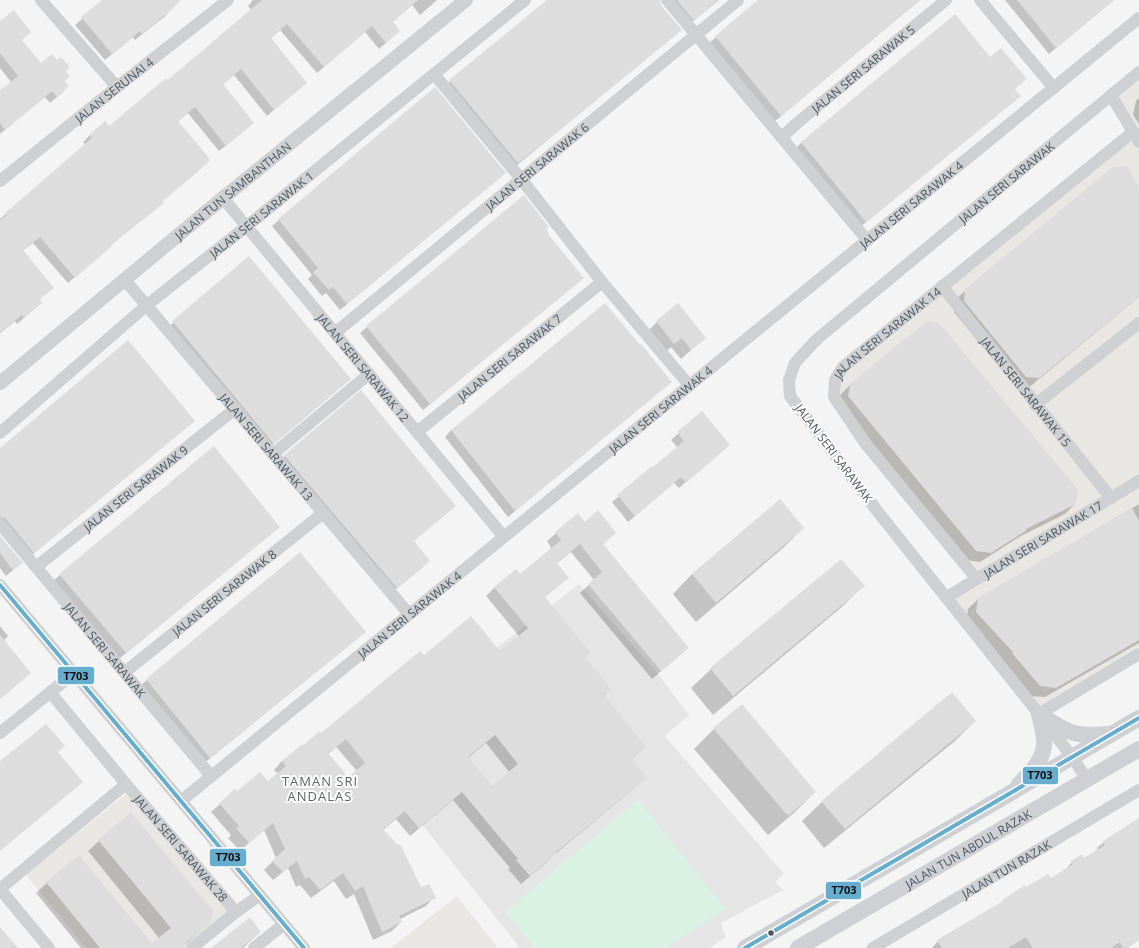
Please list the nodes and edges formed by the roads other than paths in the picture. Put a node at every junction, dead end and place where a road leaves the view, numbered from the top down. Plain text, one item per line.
1 (41, 0) edge
2 (228, 0) edge
3 (466, 0) edge
4 (525, 0) edge
5 (667, 0) edge
6 (738, 0) edge
7 (946, 0) edge
8 (980, 0) edge
9 (1139, 18) edge
10 (696, 35) junction
11 (1139, 72) edge
12 (434, 74) junction
13 (117, 87) junction
14 (1054, 88) junction
15 (1111, 95) junction
16 (1136, 137) edge
17 (782, 138) junction
18 (2, 175) edge
19 (522, 180) junction
20 (223, 198) junction
21 (247, 226) junction
22 (867, 240) junction
23 (124, 279) junction
24 (602, 282) junction
25 (942, 286) junction
26 (147, 305) junction
27 (1139, 323) edge
28 (335, 333) junction
29 (369, 374) junction
30 (0, 383) edge
31 (689, 386) junction
32 (1035, 405) junction
33 (235, 409) junction
34 (0, 432) edge
35 (417, 432) junction
36 (273, 454) junction
37 (1139, 481) edge
38 (1110, 498) junction
39 (323, 513) junction
40 (0, 524) edge
41 (504, 537) junction
42 (36, 567) junction
43 (976, 578) junction
44 (0, 585) edge
45 (947, 597) junction
46 (409, 614) junction
47 (1139, 654) edge
48 (125, 672) junction
49 (74, 673) junction
50 (50, 692) junction
51 (1039, 714) junction
52 (1139, 718) edge
53 (0, 733) edge
54 (1114, 733) junction
55 (1139, 749) edge
56 (1073, 758) junction
57 (211, 776) junction
58 (1087, 780) junction
59 (126, 784) junction
60 (1139, 790) edge
61 (1008, 796) junction
62 (181, 801) junction
63 (964, 821) junction
64 (976, 843) junction
65 (0, 889) edge
66 (260, 895) junction
67 (236, 912) junction
68 (284, 924) junction
69 (49, 948) edge
70 (192, 948) edge
71 (254, 948) edge
72 (304, 948) edge
73 (745, 948) edge
74 (798, 948) edge
75 (873, 948) edge

1 - 13 street
2 - 13 street, JALAN SERUNAI 4
3 - 20 street, JALAN TUN SAMBANTHAN
4 - 12 street, JALAN SERI SARAWAK 1
5 - 10 street
6 - 10 street, JALAN SERI SARAWAK 6
7 - 17 street, JALAN SERI SARAWAK 5
8 - 14 street
9 - 14 street, JALAN SERI SARAWAK 4
10 - 17 street
10 - 19 street, JALAN SERI SARAWAK 6
11 - 15 street, JALAN SERI SARAWAK
12 - 19 street
12 - 21 street, JALAN SERI SARAWAK 1
13 - 18 street, JALAN SERUNAI 4
14 - 22 street, JALAN SERI SARAWAK 4
15 - 16 street
15 - 45 street, JALAN SERI SARAWAK
16 - 25 street, JALAN SERI SARAWAK 14
17 - 22 street
19 - 24 street
19 - 28 street, JALAN SERI SARAWAK 6
20 - 21 street, JALAN SERI SARAWAK 12
20 - 23 street, JALAN TUN SAMBANTHAN
21 - 26 street, JALAN SERI SARAWAK 1
21 - 28 street, JALAN SERI SARAWAK 12
22 - 31 street, JALAN SERI SARAWAK 4
23 - 26 street, JALAN SERI SARAWAK 13
23 - 30 street, JALAN TUN SAMBANTHAN
24 - 31 street
24 - 35 street, JALAN SERI SARAWAK 7
25 - 32 street, JALAN SERI SARAWAK 15
25 - 43 street, JALAN SERI SARAWAK 14
26 - 33 street, JALAN SERI SARAWAK 13
26 - 34 street, JALAN SERI SARAWAK 1
27 - 32 street
28 - 29 street, JALAN SERI SARAWAK 12
29 - 35 street, JALAN SERI SARAWAK 12
29 - 36 street
31 - 41 street, JALAN SERI SARAWAK 4
32 - 38 street, JALAN SERI SARAWAK 15
33 - 36 street, JALAN SERI SARAWAK 13
33 - 42 street, JALAN SERI SARAWAK 9
35 - 41 street, JALAN SERI SARAWAK 12
36 - 39 street, JALAN SERI SARAWAK 13
37 - 38 street, JALAN SERI SARAWAK 17
38 - 43 street, JALAN SERI SARAWAK 17
39 - 46 street, JALAN SERI SARAWAK 13
39 - 48 street, JALAN SERI SARAWAK 8
40 - 42 street, JALAN SERI SARAWAK
41 - 46 street, JALAN SERI SARAWAK 4
42 - 48 street, JALAN SERI SARAWAK
43 - 45 street, JALAN SERI SARAWAK 17
44 - 49 street
45 - 51 street, JALAN SERI SARAWAK
46 - 57 street, JALAN SERI SARAWAK 4
47 - 51 street
48 - 57 street, JALAN SERI SARAWAK
49 - 50 street
49 - 62 street
50 - 53 street
50 - 59 street, JALAN SERI SARAWAK 28
51 - 54 main road
51 - 56 street, JALAN SERI SARAWAK
51 - 61 main road
52 - 54 main road
54 - 56 main road
55 - 58 main road, JALAN TUN ABDUL RAZAK
56 - 58 street, JALAN SERI SARAWAK
56 - 61 main road
57 - 62 street, JALAN SERI SARAWAK 4
58 - 64 main road, JALAN TUN ABDUL RAZAK
59 - 65 street, JALAN SERI SARAWAK 28
59 - 67 street, JALAN SERI SARAWAK 28
60 - 75 street, JALAN TUN RAZAK
61 - 63 main road
62 - 66 street
63 - 64 main road
63 - 73 main road
64 - 74 main road, JALAN TUN ABDUL RAZAK
65 - 69 street
66 - 67 street
66 - 68 street
67 - 70 street
68 - 71 street
68 - 72 street

